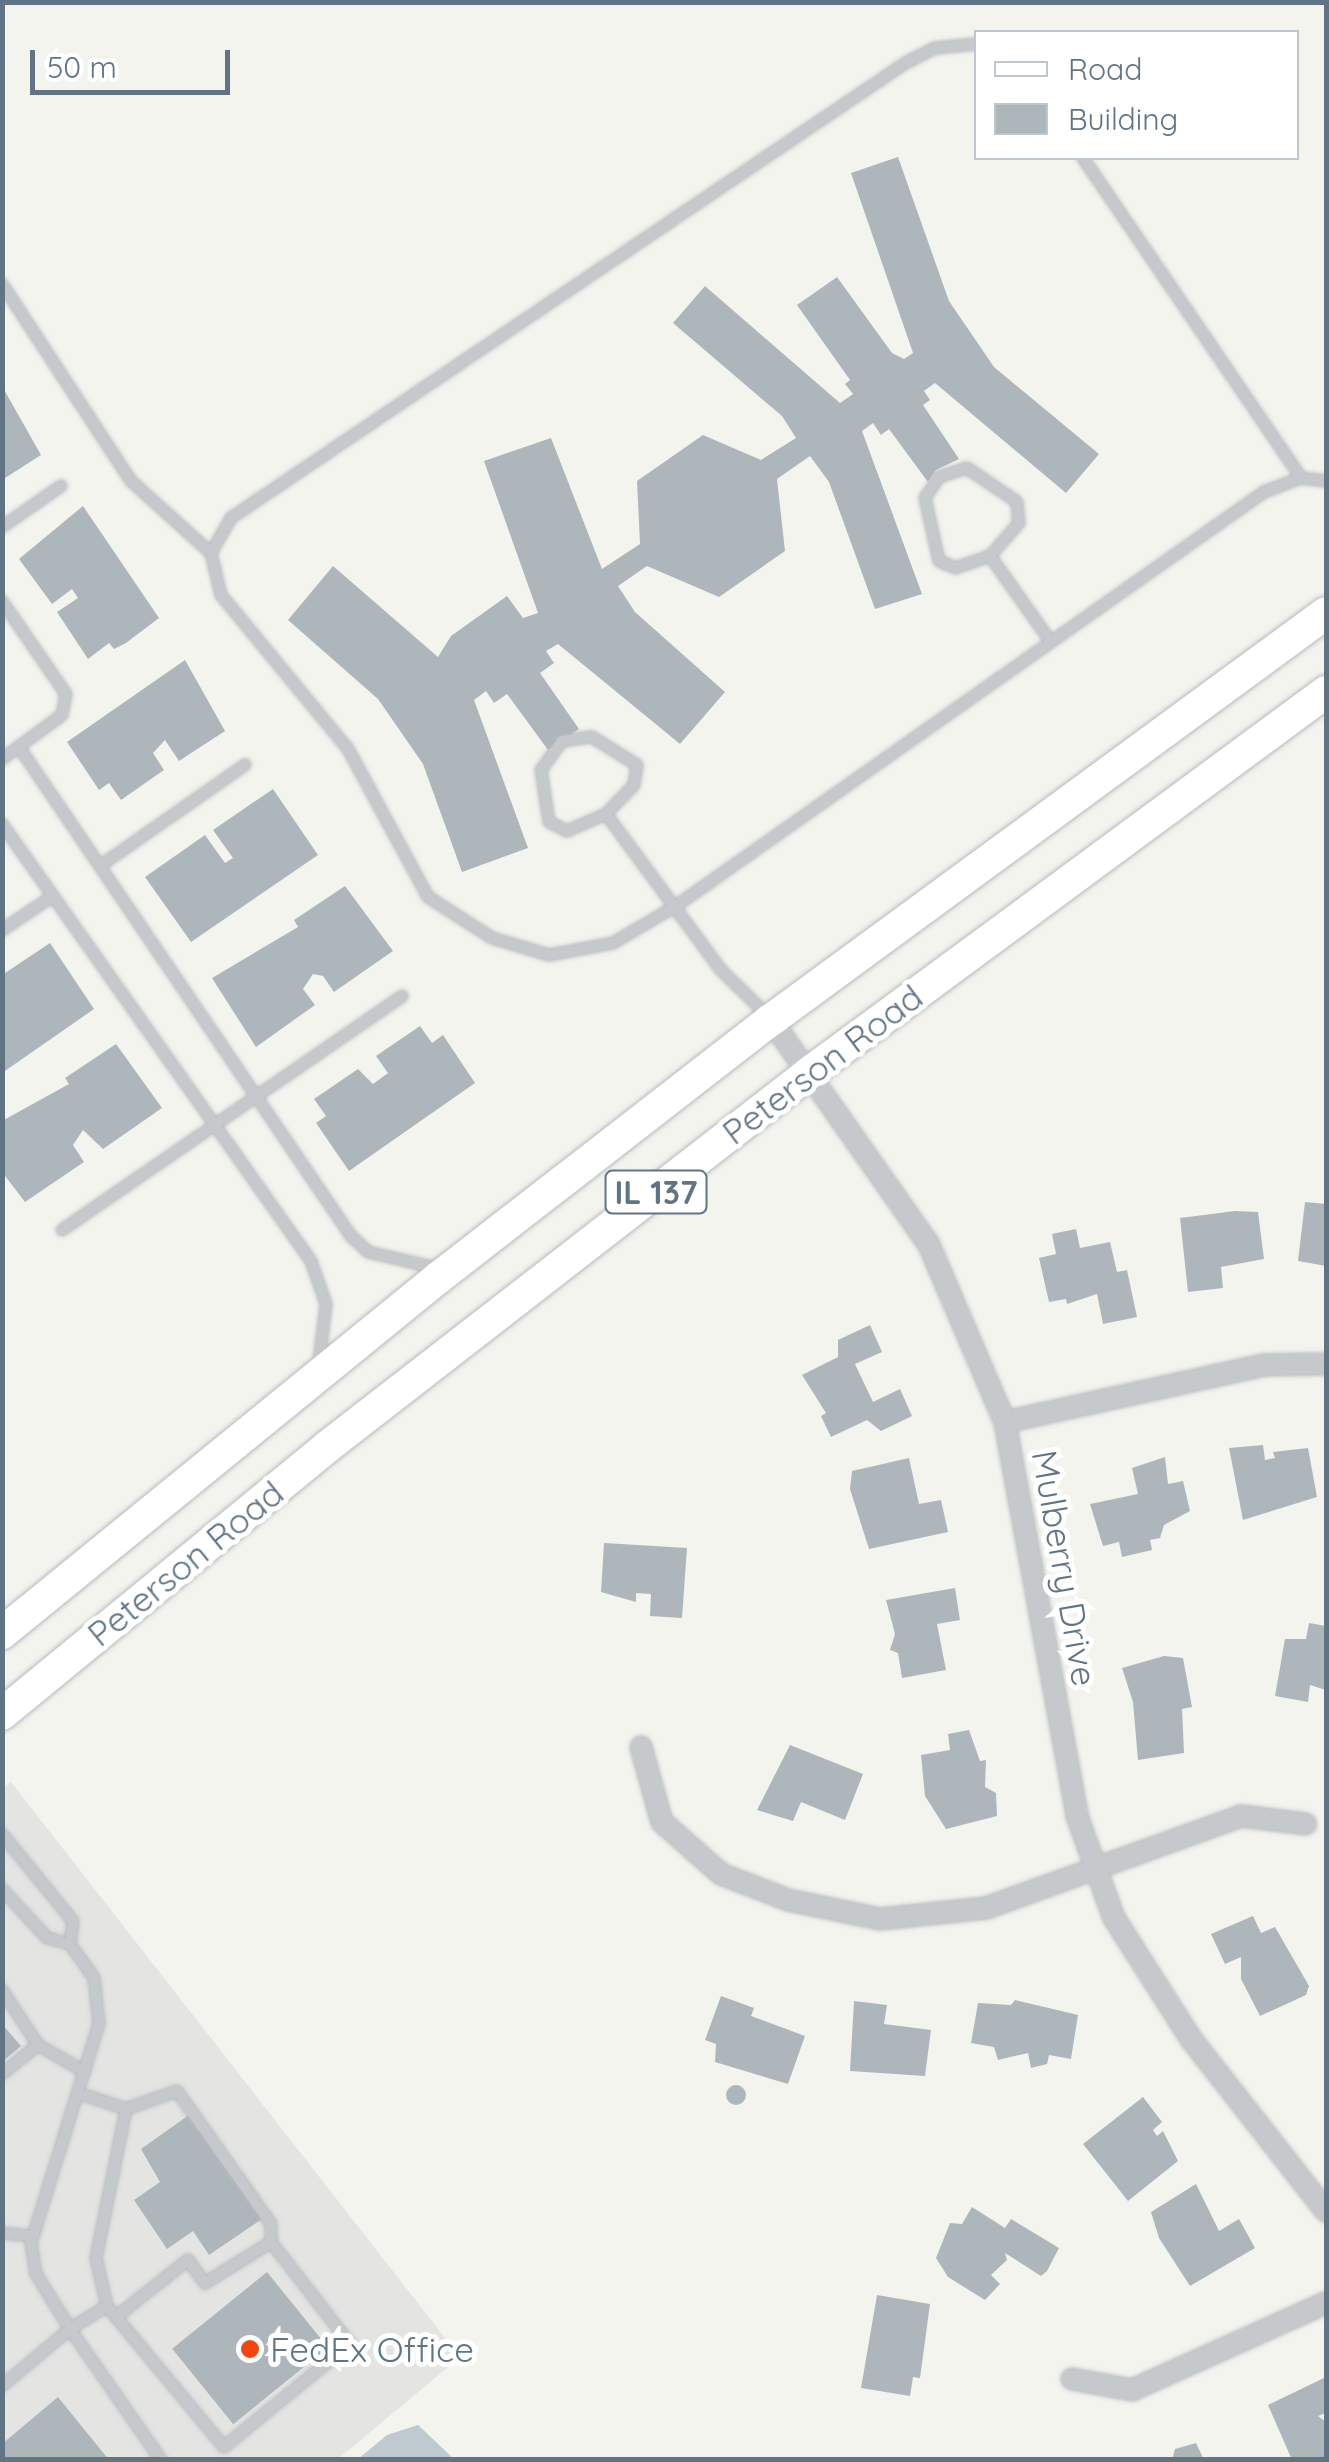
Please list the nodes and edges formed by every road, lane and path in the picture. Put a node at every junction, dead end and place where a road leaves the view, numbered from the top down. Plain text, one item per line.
1 (974, 44) edge
2 (1084, 160) edge
3 (2, 284) edge
4 (1301, 478) junction
5 (1326, 481) edge
6 (61, 486) dead end
7 (2, 527) edge
8 (211, 552) junction
9 (990, 556) junction
10 (2, 601) edge
11 (1326, 613) edge
12 (1052, 642) junction
13 (1326, 692) edge
14 (19, 747) junction
15 (2, 759) edge
16 (244, 765) dead end
17 (606, 814) junction
18 (2, 824) edge
19 (100, 866) junction
20 (53, 896) junction
21 (676, 906) junction
22 (2, 930) edge
23 (402, 996) dead end
24 (771, 1020) junction
25 (808, 1073) junction
26 (256, 1096) junction
27 (216, 1127) junction
28 (62, 1230) dead end
29 (447, 1271) junction
30 (1326, 1364) edge
31 (317, 1376) junction
32 (1004, 1422) junction
33 (2, 1633) edge
34 (2, 1714) edge
35 (641, 1746) dead end
36 (1306, 1824) dead end
37 (2, 1834) edge
38 (1097, 1870) junction
39 (2, 1889) edge
40 (70, 1944) junction
41 (2, 1990) edge
42 (38, 2045) junction
43 (86, 2072) junction
44 (2, 2074) edge
45 (78, 2093) junction
46 (126, 2109) junction
47 (1326, 2211) edge
48 (2, 2233) edge
49 (33, 2236) junction
50 (270, 2242) junction
51 (1326, 2303) edge
52 (107, 2306) junction
53 (116, 2317) junction
54 (70, 2329) junction
55 (1072, 2379) dead end
56 (2, 2386) edge
57 (161, 2460) edge

1 - 8 lane
2 - 4 lane
3 - 8 lane
4 - 5 lane
4 - 12 lane
6 - 7 lane
8 - 21 lane
9 - 9 lane
9 - 12 lane
10 - 14 lane
11 - 24 main road, Peterson Road / IL 137
12 - 21 lane
13 - 25 main road, Peterson Road / IL 137
14 - 15 lane
14 - 19 lane
16 - 19 lane
17 - 17 lane
17 - 21 lane
18 - 20 lane
19 - 26 lane
20 - 22 lane
20 - 27 lane
21 - 24 lane
23 - 26 lane
24 - 25 street
24 - 29 main road, Peterson Road / IL 137
25 - 32 street
25 - 34 main road, Peterson Road / IL 137
26 - 27 lane
26 - 29 lane
27 - 28 lane
27 - 31 lane
29 - 31 main road, Peterson Road / IL 137
30 - 32 street, Mulberry Drive
31 - 33 main road, Peterson Road / IL 137
32 - 38 street, Mulberry Drive
35 - 38 street
36 - 38 street
37 - 40 lane
38 - 47 street, Mulberry Drive
39 - 40 lane
40 - 43 lane
41 - 42 lane
42 - 43 lane
42 - 44 lane
43 - 45 lane
45 - 46 lane
45 - 49 lane
46 - 50 lane
46 - 52 lane
48 - 49 lane
49 - 54 lane
50 - 53 lane
50 - 53 lane
51 - 55 street
52 - 53 lane
52 - 54 lane
54 - 56 lane
54 - 57 lane

